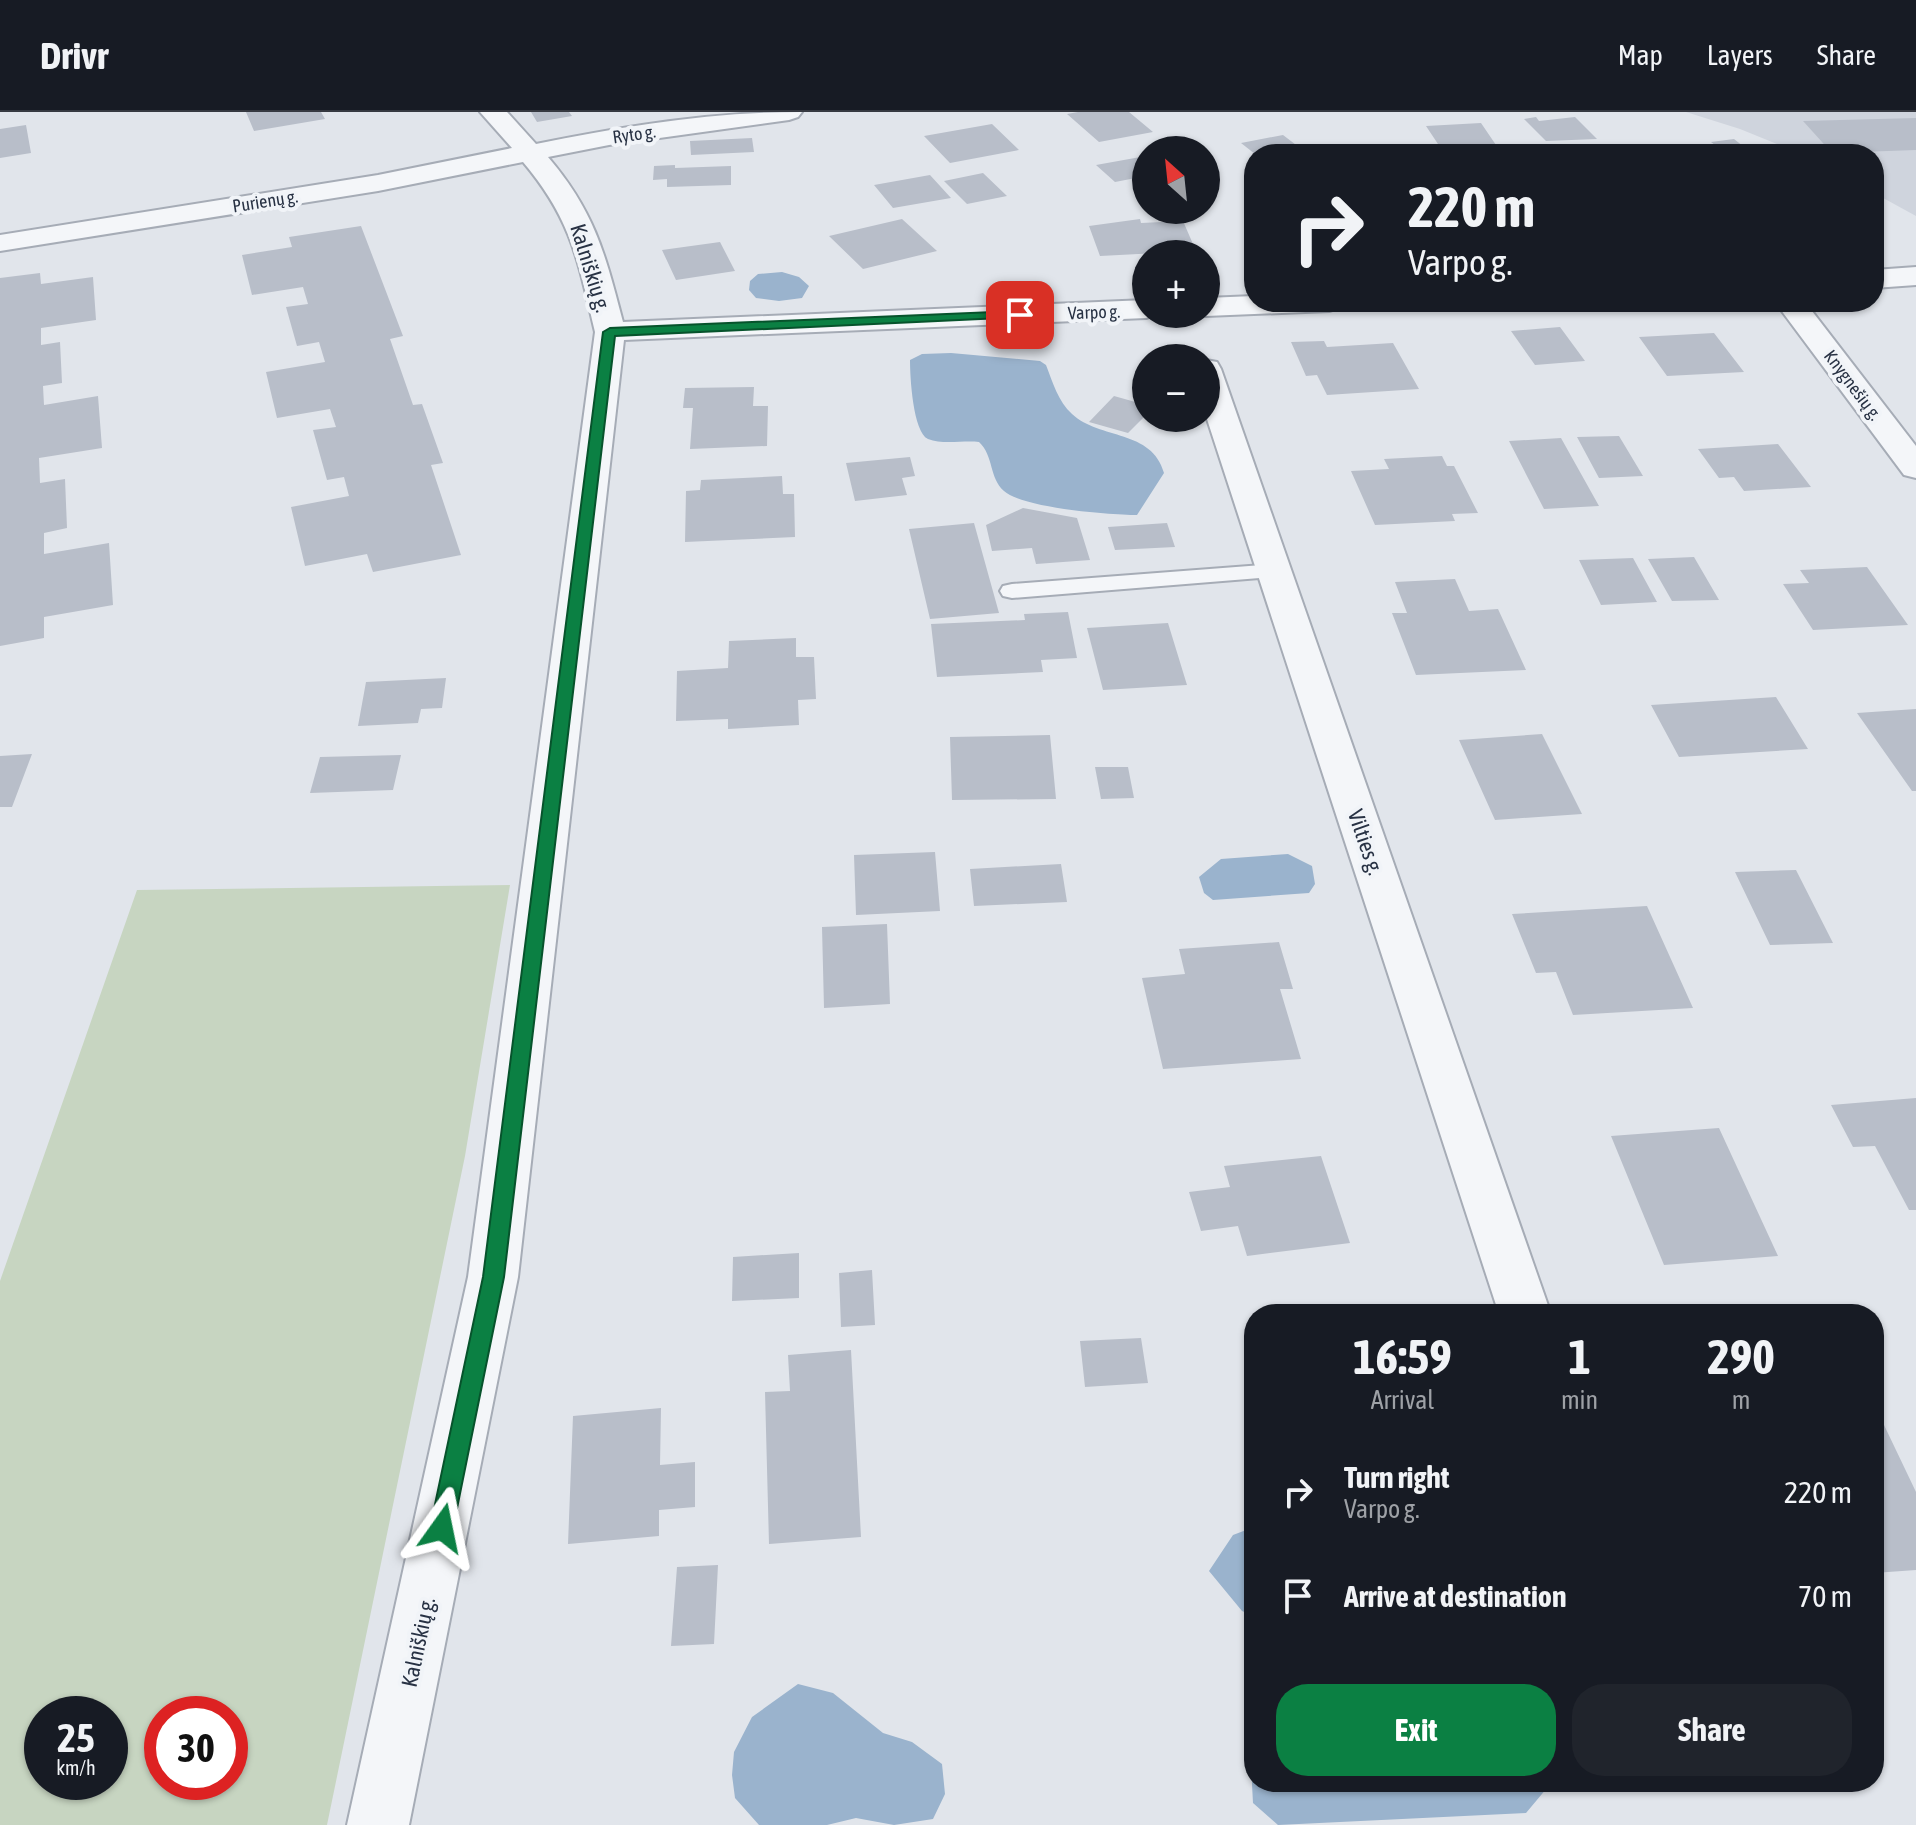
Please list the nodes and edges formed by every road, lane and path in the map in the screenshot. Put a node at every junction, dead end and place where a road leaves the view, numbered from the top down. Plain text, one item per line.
1 (493, 112) edge
2 (789, 112) edge
3 (529, 153) junction
4 (0, 243) edge
5 (1916, 276) edge
6 (1884, 278) edge
7 (1132, 310) edge
8 (1292, 312) edge
9 (1798, 312) edge
10 (610, 332) junction
11 (1199, 337) edge
12 (1916, 468) edge
13 (1274, 571) junction
14 (1012, 591) dead end
15 (1522, 1304) edge
16 (378, 1825) edge

1 - 3 street, Kalniškių g.
2 - 3 street, Ryto g.
3 - 4 street, Purienų g.
3 - 10 street, Kalniškių g.
5 - 6 street
7 - 10 street, Varpo g.
8 - 11 street
9 - 12 street, Knygnešių g.
10 - 16 street, Kalniškių g.
11 - 13 street, Vilties g.
13 - 14 lane
13 - 15 street, Vilties g.

